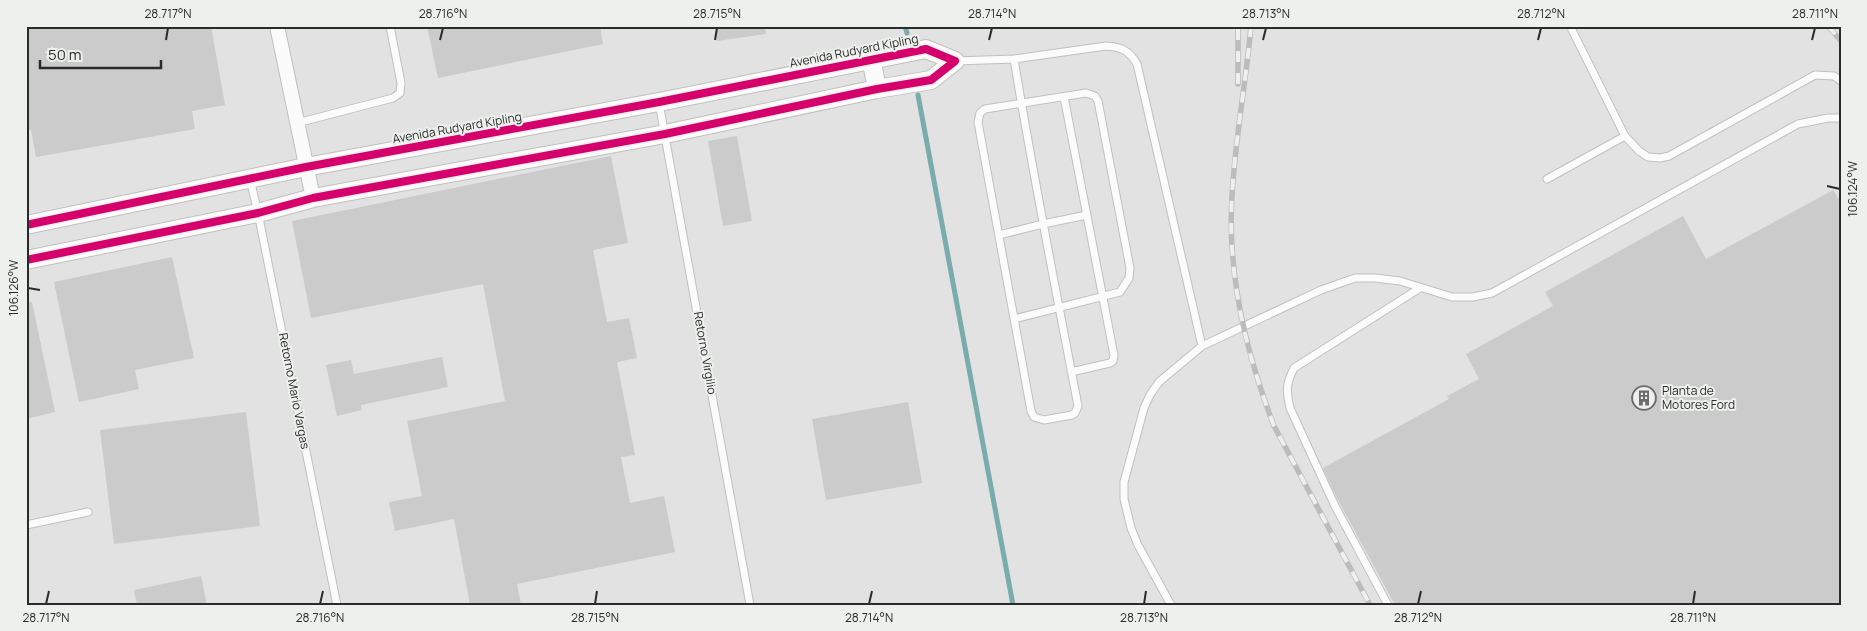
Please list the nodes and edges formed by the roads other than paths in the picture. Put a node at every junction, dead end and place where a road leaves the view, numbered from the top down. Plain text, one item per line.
1 (277, 26) edge
2 (390, 26) edge
3 (1572, 30) dead end
4 (871, 58) junction
5 (1014, 59) junction
6 (955, 61) junction
7 (1841, 81) edge
8 (876, 89) junction
9 (1064, 97) junction
10 (659, 102) junction
11 (1021, 103) junction
12 (1841, 118) edge
13 (297, 123) junction
14 (665, 134) junction
15 (1624, 136) junction
16 (306, 167) junction
17 (250, 178) junction
18 (1547, 179) dead end
19 (313, 198) junction
20 (258, 213) junction
21 (1087, 215) junction
22 (1043, 224) junction
23 (26, 225) edge
24 (999, 235) junction
25 (26, 260) edge
26 (1420, 288) junction
27 (1103, 297) junction
28 (1059, 308) junction
29 (1014, 319) junction
30 (1202, 346) junction
31 (1071, 372) junction
32 (88, 512) dead end
33 (26, 525) edge
34 (337, 605) edge
35 (750, 605) edge
36 (1171, 605) edge
37 (1388, 605) edge

1 - 13 street
2 - 13 lane
3 - 15 lane
4 - 6 street, Avenida Rudyard Kipling
4 - 8 street
4 - 10 street, Avenida Rudyard Kipling
5 - 6 lane
5 - 11 lane
5 - 30 lane
6 - 8 street
7 - 15 lane
8 - 14 street
9 - 11 lane
9 - 21 lane
9 - 27 lane
10 - 14 lane, Retorno Virgilio
10 - 16 street, Avenida Rudyard Kipling
11 - 22 lane
11 - 24 lane
12 - 26 lane
13 - 16 street
14 - 19 street
14 - 35 lane, Retorno Virgilio
15 - 18 lane
16 - 17 street, Avenida Rudyard Kipling
16 - 19 street
17 - 20 lane, Retorno Mario Vargas
17 - 23 street, Avenida Rudyard Kipling
19 - 20 street
20 - 25 street
20 - 34 lane, Retorno Mario Vargas
21 - 22 lane
21 - 27 lane
22 - 24 lane
22 - 28 lane
24 - 29 lane
26 - 30 lane
26 - 37 lane
27 - 28 lane
27 - 31 lane
28 - 29 lane
28 - 31 lane
29 - 31 lane
30 - 36 lane
32 - 33 lane

